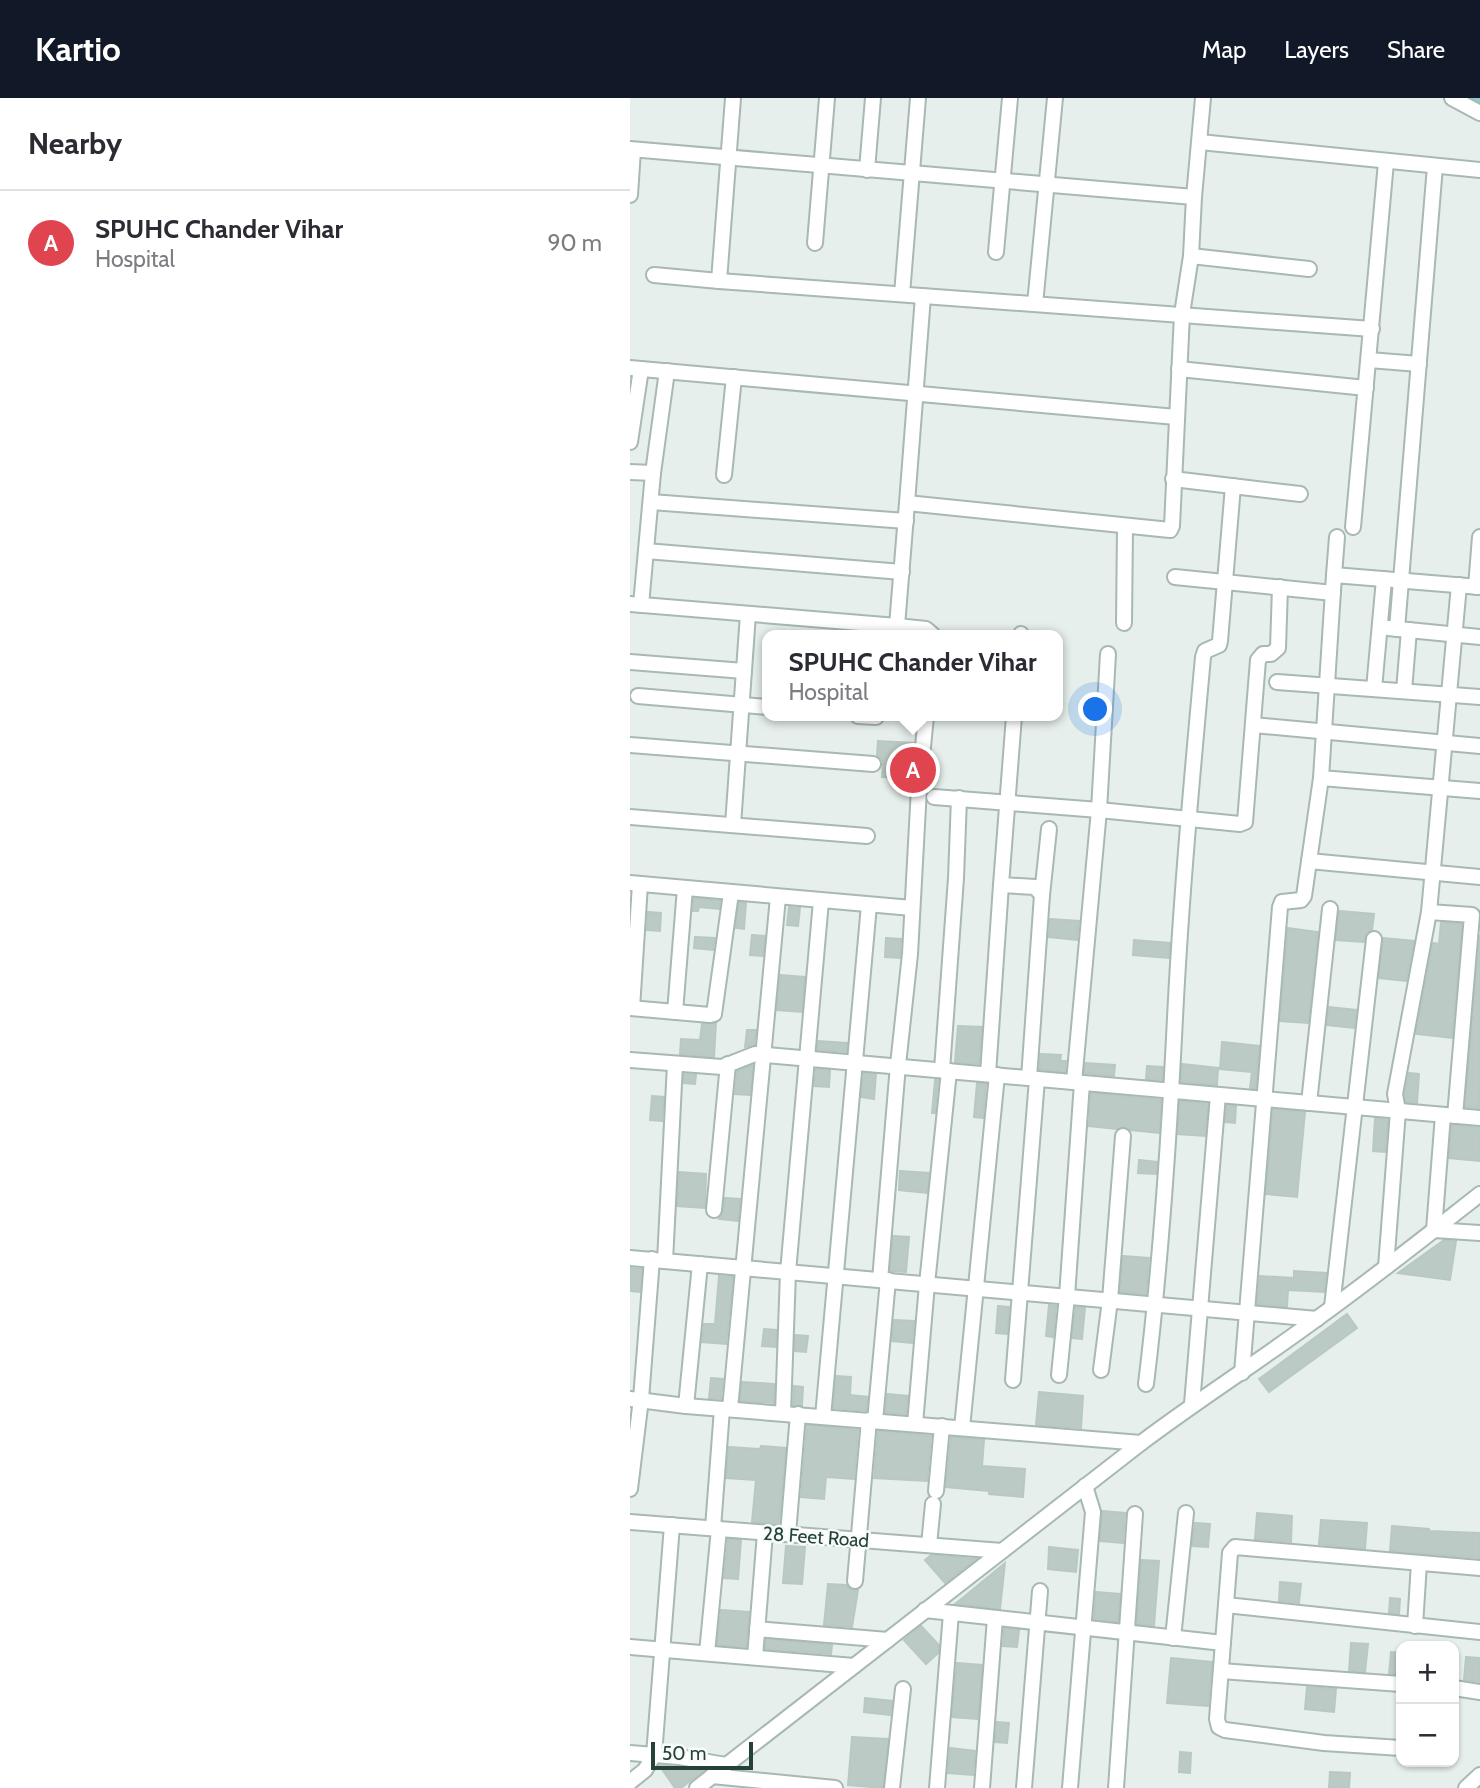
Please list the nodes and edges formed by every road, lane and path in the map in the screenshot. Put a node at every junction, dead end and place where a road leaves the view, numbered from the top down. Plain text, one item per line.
1 (733, 98) edge
2 (827, 98) edge
3 (873, 98) edge
4 (918, 98) edge
5 (1010, 98) edge
6 (1055, 98) edge
7 (1203, 98) edge
8 (1452, 98) edge
9 (1480, 113) edge
10 (1200, 142) junction
11 (632, 149) edge
12 (729, 158) junction
13 (1386, 162) junction
14 (821, 166) junction
15 (1436, 166) junction
16 (867, 170) junction
17 (1480, 170) edge
18 (912, 174) junction
19 (1003, 181) junction
20 (1046, 185) junction
21 (630, 195) edge
22 (1194, 197) junction
23 (815, 243) dead end
24 (996, 253) dead end
25 (1191, 256) junction
26 (1309, 269) dead end
27 (654, 275) dead end
28 (719, 281) junction
29 (902, 294) junction
30 (923, 296) junction
31 (1035, 304) junction
32 (1182, 314) junction
33 (1372, 328) junction
34 (1369, 360) junction
35 (1419, 364) junction
36 (635, 368) edge
37 (1179, 369) junction
38 (667, 371) junction
39 (734, 377) junction
40 (1366, 388) junction
41 (917, 394) junction
42 (1177, 417) junction
43 (630, 442) edge
44 (630, 472) edge
45 (653, 473) junction
46 (724, 475) dead end
47 (1173, 479) junction
48 (1233, 486) junction
49 (1300, 494) dead end
50 (651, 502) junction
51 (907, 503) junction
52 (906, 521) junction
53 (1125, 527) junction
54 (1353, 527) dead end
55 (1337, 537) dead end
56 (1480, 537) edge
57 (646, 551) junction
58 (902, 572) junction
59 (1334, 575) junction
60 (1175, 577) dead end
61 (1384, 579) junction
62 (1224, 580) junction
63 (1401, 580) junction
64 (1459, 585) junction
65 (1280, 587) junction
66 (1478, 587) edge
67 (1333, 593) junction
68 (636, 604) edge
69 (748, 614) junction
70 (1124, 623) dead end
71 (897, 626) junction
72 (1380, 627) junction
73 (1403, 629) junction
74 (927, 630) edge
75 (1454, 635) junction
76 (1480, 637) edge
77 (1108, 654) dead end
78 (630, 662) edge
79 (744, 671) junction
80 (1277, 682) dead end
81 (1327, 685) junction
82 (1374, 689) junction
83 (1404, 691) junction
84 (1448, 695) junction
85 (638, 696) dead end
86 (1480, 696) edge
87 (741, 705) junction
88 (762, 707) edge
89 (926, 721) edge
90 (1014, 721) edge
91 (1252, 725) junction
92 (1324, 732) junction
93 (1444, 742) junction
94 (630, 745) edge
95 (1480, 746) edge
96 (738, 754) junction
97 (873, 764) dead end
98 (1321, 778) junction
99 (1439, 788) junction
100 (1480, 791) edge
101 (934, 797) dead end
102 (959, 798) junction
103 (1006, 802) junction
104 (1099, 810) junction
105 (630, 817) edge
106 (1188, 818) junction
107 (733, 825) junction
108 (1049, 829) dead end
109 (867, 836) dead end
110 (1309, 861) junction
111 (1432, 873) junction
112 (1480, 877) edge
113 (635, 884) edge
114 (1001, 885) junction
115 (685, 888) junction
116 (731, 893) junction
117 (1042, 895) junction
118 (778, 897) junction
119 (821, 901) junction
120 (869, 905) junction
121 (912, 908) junction
122 (1330, 909) dead end
123 (1429, 912) junction
124 (1374, 939) dead end
125 (1475, 946) edge
126 (1474, 978) edge
127 (631, 1008) edge
128 (675, 1012) junction
129 (764, 1055) junction
130 (808, 1058) junction
131 (630, 1061) edge
132 (855, 1062) junction
133 (675, 1064) junction
134 (728, 1064) junction
135 (898, 1065) junction
136 (946, 1070) junction
137 (993, 1075) junction
138 (1033, 1078) junction
139 (1078, 1083) junction
140 (1172, 1091) junction
141 (1218, 1095) junction
142 (1264, 1099) junction
143 (1309, 1103) junction
144 (1355, 1107) junction
145 (1398, 1111) junction
146 (1449, 1115) junction
147 (1480, 1118) edge
148 (1123, 1136) dead end
149 (1480, 1194) edge
150 (714, 1210) dead end
151 (1434, 1230) junction
152 (1480, 1234) edge
153 (630, 1258) edge
154 (658, 1260) junction
155 (701, 1264) junction
156 (1385, 1267) junction
157 (744, 1268) junction
158 (788, 1272) junction
159 (835, 1276) junction
160 (884, 1280) junction
161 (927, 1284) junction
162 (974, 1288) junction
163 (1020, 1292) junction
164 (1067, 1297) junction
165 (1110, 1300) junction
166 (1156, 1304) junction
167 (1332, 1307) junction
168 (1202, 1308) junction
169 (1246, 1312) junction
170 (1317, 1319) junction
171 (1101, 1370) dead end
172 (1242, 1373) junction
173 (1059, 1375) dead end
174 (1013, 1380) dead end
175 (1146, 1384) dead end
176 (635, 1399) edge
177 (1192, 1404) junction
178 (686, 1406) junction
179 (726, 1409) junction
180 (790, 1414) junction
181 (823, 1417) junction
182 (872, 1421) junction
183 (915, 1424) junction
184 (942, 1426) junction
185 (962, 1428) junction
186 (1141, 1443) junction
187 (1085, 1486) junction
188 (630, 1489) edge
189 (1186, 1513) dead end
190 (1135, 1514) dead end
191 (630, 1522) edge
192 (672, 1525) junction
193 (716, 1529) junction
194 (765, 1533) junction
195 (788, 1534) junction
196 (858, 1540) junction
197 (929, 1545) junction
198 (1002, 1551) junction
199 (1419, 1563) junction
200 (1480, 1568) edge
201 (855, 1581) dead end
202 (1040, 1591) dead end
203 (1226, 1605) junction
204 (925, 1610) junction
205 (951, 1613) junction
206 (995, 1618) junction
207 (1037, 1623) junction
208 (1415, 1626) junction
209 (1082, 1628) junction
210 (757, 1629) junction
211 (1480, 1632) edge
212 (1126, 1633) junction
213 (1173, 1638) junction
214 (888, 1640) junction
215 (1223, 1643) junction
216 (630, 1647) edge
217 (662, 1649) junction
218 (707, 1653) junction
219 (755, 1657) junction
220 (854, 1666) junction
221 (1221, 1671) junction
222 (1396, 1684) edge
223 (903, 1689) dead end
224 (1459, 1689) edge
225 (1480, 1692) edge
226 (1396, 1748) edge
227 (630, 1754) edge
228 (654, 1755) junction
229 (726, 1765) junction
230 (1480, 1775) edge
231 (712, 1776) junction
232 (630, 1782) edge
233 (757, 1784) edge
234 (697, 1788) edge
235 (835, 1788) edge
236 (892, 1788) edge
237 (937, 1788) edge
238 (982, 1788) edge
239 (1024, 1788) edge
240 (1070, 1788) edge
241 (1116, 1788) edge
242 (1466, 1788) edge

1 - 12 street
2 - 14 street
3 - 16 street
4 - 18 street
5 - 19 street
6 - 20 street
7 - 10 street
8 - 9 street
10 - 13 street
10 - 22 street
11 - 12 street
11 - 21 street
12 - 14 street
12 - 28 street
13 - 15 street
13 - 33 street
14 - 16 street
14 - 23 street
15 - 17 street
15 - 35 street
16 - 18 street
18 - 19 street
18 - 29 street
19 - 20 street
19 - 24 street
20 - 22 street
20 - 31 street
22 - 25 street
25 - 26 street
25 - 32 street
27 - 28 street
28 - 29 street
29 - 30 street
30 - 31 street
30 - 41 street
31 - 32 street
32 - 33 street
32 - 37 street
33 - 34 street
34 - 35 street
34 - 40 street
35 - 63 street
36 - 38 street
36 - 43 street
37 - 40 street
37 - 42 street
38 - 39 street
38 - 45 street
39 - 41 street
39 - 46 street
40 - 54 street
41 - 42 street
41 - 51 street
42 - 47 street
44 - 45 street
45 - 50 street
47 - 48 street
47 - 53 street
48 - 49 street
48 - 62 street
50 - 52 street
50 - 57 street
51 - 52 street
51 - 53 street
52 - 58 street
53 - 70 street
55 - 59 street
56 - 66 street
57 - 58 street
57 - 68 street
58 - 71 street
59 - 61 street
59 - 67 street
60 - 62 street
61 - 63 street
61 - 72 street
62 - 65 street
62 - 106 street
63 - 64 street
63 - 73 street
64 - 66 street
64 - 75 street
65 - 67 street
65 - 91 street
67 - 81 street
68 - 69 street
69 - 71 street
69 - 79 street
71 - 74 street
72 - 73 street
72 - 82 street
73 - 75 street
73 - 83 street
75 - 76 street
75 - 84 street
77 - 104 street
78 - 79 street
79 - 87 street
80 - 81 street
81 - 82 street
81 - 92 street
82 - 83 street
83 - 84 street
84 - 86 street
84 - 93 street
85 - 87 street
87 - 88 street
87 - 96 street
89 - 121 street
90 - 103 street
91 - 92 street
91 - 106 street
92 - 93 street
92 - 98 street
93 - 95 street
93 - 99 street
94 - 96 street
96 - 97 street
96 - 107 street
98 - 99 street
98 - 110 street
99 - 100 street
99 - 111 street
101 - 102 street
102 - 103 street
102 - 136 street
103 - 104 street
103 - 114 street
104 - 106 street
104 - 139 street
105 - 107 street
106 - 140 street
107 - 109 street
108 - 117 street
110 - 111 street
110 - 142 street
111 - 112 street
111 - 123 street
113 - 115 street
113 - 127 street
114 - 117 street
114 - 137 street
115 - 116 street
115 - 128 street
116 - 118 street
116 - 128 street
117 - 138 street
118 - 119 street
118 - 129 street
119 - 120 street
119 - 130 street
120 - 121 street
120 - 132 street
121 - 135 street
122 - 143 street
123 - 125 street
123 - 145 street
124 - 144 street
125 - 126 street
126 - 146 street
127 - 128 street
129 - 130 street
129 - 134 street
129 - 157 street
130 - 132 street
130 - 158 street
131 - 133 street
132 - 135 street
132 - 159 street
133 - 134 street
133 - 154 street
134 - 150 street
135 - 136 street
135 - 160 street
136 - 137 street
136 - 161 street
137 - 138 street
137 - 162 street
138 - 139 street
138 - 163 street
139 - 140 street
139 - 164 street
140 - 141 street
140 - 166 street
141 - 142 street
141 - 168 street
142 - 143 street
142 - 169 street
143 - 144 street
144 - 145 street
144 - 167 street
145 - 146 street
145 - 156 street
146 - 147 street
146 - 151 street
148 - 165 street
149 - 151 street
151 - 152 street
151 - 156 street
153 - 154 street
154 - 155 street
154 - 176 street
155 - 157 street
155 - 178 street
156 - 167 street
157 - 158 street
157 - 179 street
158 - 159 street
158 - 180 street
159 - 160 street
159 - 181 street
160 - 161 street
160 - 182 street
161 - 162 street
161 - 183 street
162 - 163 street
162 - 185 street
163 - 164 street
163 - 174 street
164 - 165 street
164 - 173 street
165 - 166 street
165 - 171 street
166 - 168 street
166 - 175 street
167 - 170 street
168 - 169 street
168 - 177 street
169 - 170 street
169 - 172 street
170 - 172 street
172 - 177 street
176 - 178 street
176 - 188 street
177 - 186 street
178 - 179 street
179 - 180 street
179 - 193 street
180 - 181 street
180 - 195 street
181 - 182 street
182 - 183 street
182 - 196 street
183 - 184 street
184 - 185 street
184 - 197 street
185 - 186 street
186 - 187 street
187 - 198 street
187 - 209 street
189 - 213 street
190 - 212 street
191 - 192 street, 28 Feet Road
192 - 193 street, 28 Feet Road
192 - 217 street
193 - 194 street, 28 Feet Road
193 - 218 street
194 - 195 street, 28 Feet Road
194 - 210 street
195 - 196 street, 28 Feet Road
196 - 197 street, 28 Feet Road
196 - 201 street
197 - 198 street, 28 Feet Road
198 - 204 street
199 - 200 street
199 - 203 street
199 - 208 street
202 - 207 street
203 - 208 street
203 - 215 street
204 - 205 street
204 - 214 street
205 - 206 street
205 - 237 street
206 - 207 street
206 - 238 street
207 - 209 street
207 - 239 street
208 - 211 street
209 - 212 street
209 - 240 street
210 - 214 street
210 - 219 street
212 - 213 street
212 - 241 street
213 - 215 street
214 - 220 street
215 - 221 street
216 - 217 street
217 - 218 street
217 - 228 street
218 - 219 street
219 - 220 street
220 - 229 street
221 - 222 street
221 - 226 street
223 - 236 street
224 - 225 street
227 - 228 street
228 - 229 street
228 - 232 street
229 - 231 street
230 - 242 street
231 - 233 street
231 - 234 street
233 - 235 street

